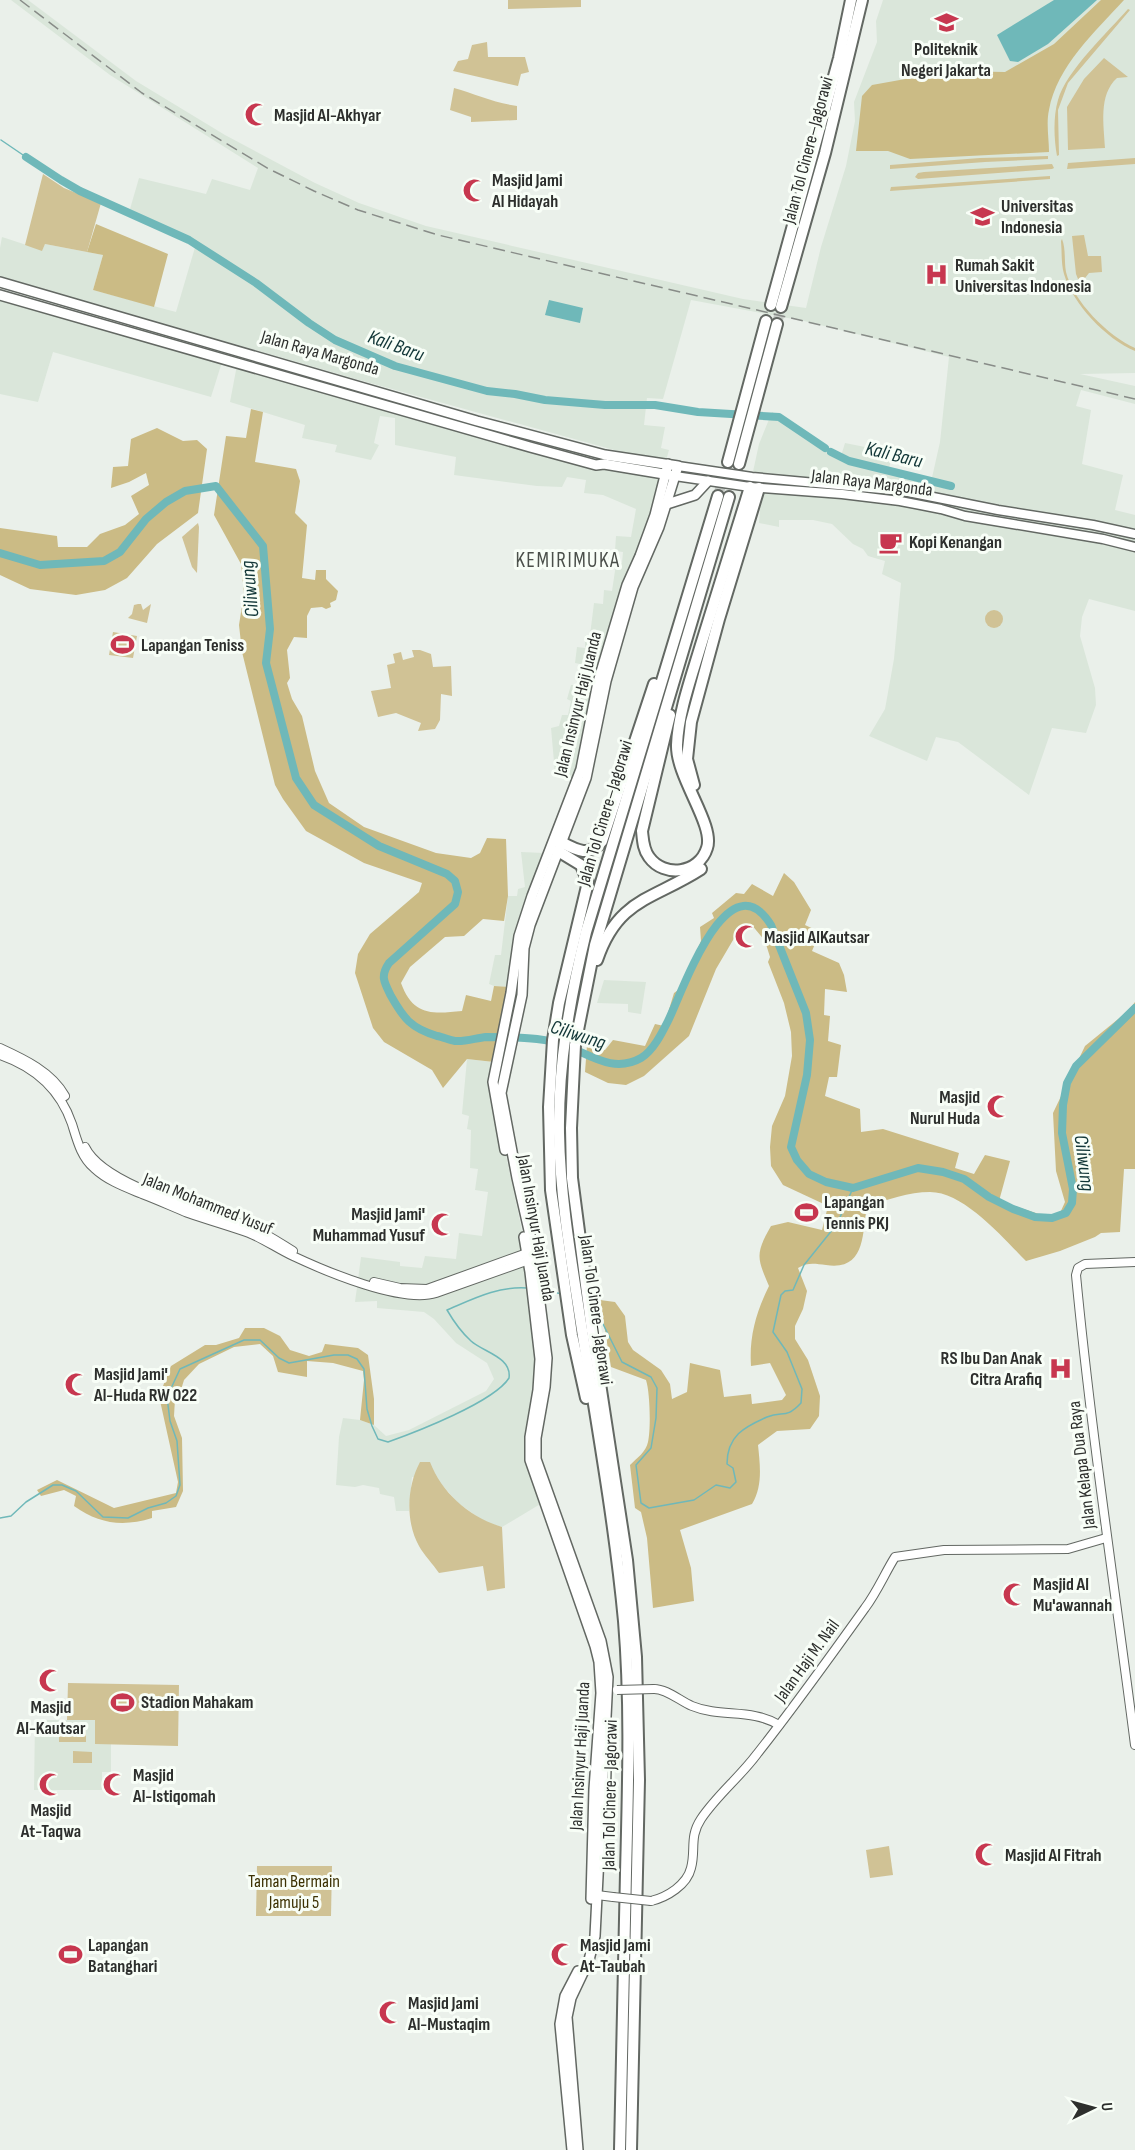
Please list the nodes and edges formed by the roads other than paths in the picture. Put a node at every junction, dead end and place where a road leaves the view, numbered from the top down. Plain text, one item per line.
1 (851, 0) edge
2 (862, 0) edge
3 (0, 280) edge
4 (0, 290) edge
5 (0, 295) edge
6 (772, 322) tunnel mouth
7 (476, 424) junction
8 (733, 463) tunnel mouth
9 (672, 470) junction
10 (708, 481) junction
11 (754, 488) junction
12 (940, 499) junction
13 (667, 504) junction
14 (938, 508) junction
15 (708, 527) junction
16 (1135, 534) edge
17 (1135, 547) edge
18 (682, 656) junction
19 (556, 845) junction
20 (564, 1004) junction
21 (581, 1007) junction
22 (0, 1048) edge
23 (0, 1055) edge
24 (500, 1073) junction
25 (556, 1076) junction
26 (528, 1257) junction
27 (1135, 1262) edge
28 (534, 1272) junction
29 (538, 1311) junction
30 (603, 1470) junction
31 (1106, 1538) junction
32 (613, 1690) junction
33 (779, 1725) junction
34 (1135, 1745) edge
35 (598, 1789) junction
36 (597, 1895) junction
37 (572, 2150) edge
38 (578, 2150) edge
39 (620, 2150) edge
40 (631, 2150) edge

1 - 2 highway, Jalan Tol Cinere–Jagorawi
3 - 7 highway, Jalan Raya Margonda
4 - 7 highway, Jalan Raya Margonda
5 - 7 highway, Jalan Raya Margonda
6 - 8 highway
7 - 9 highway, Jalan Raya Margonda
7 - 9 highway, Jalan Raya Margonda
9 - 10 main road, Jalan Raya Margonda
9 - 12 main road, Jalan Raya Margonda
9 - 13 highway, Jalan Insinyur Haji Juanda
9 - 19 highway, Jalan Insinyur Haji Juanda
10 - 11 main road, Jalan Raya Margonda
10 - 13 highway
11 - 14 main road, Jalan Raya Margonda
11 - 18 highway
11 - 21 highway
12 - 14 main road
12 - 16 main road, Jalan Raya Margonda
13 - 19 highway, Jalan Insinyur Haji Juanda
14 - 17 main road, Jalan Raya Margonda
15 - 18 highway, Jalan Tol Cinere–Jagorawi
15 - 19 highway
15 - 20 highway, Jalan Tol Cinere–Jagorawi
18 - 21 highway, Jalan Tol Cinere–Jagorawi
19 - 20 highway
19 - 24 highway, Jalan Insinyur Haji Juanda
20 - 25 highway, Jalan Tol Cinere–Jagorawi
21 - 40 highway, Jalan Tol Cinere–Jagorawi
22 - 26 main road, Jalan Mohammed Yusuf
23 - 26 main road, Jalan Mohammed Yusuf
24 - 26 highway, Jalan Insinyur Haji Juanda
24 - 28 highway, Jalan Insinyur Haji Juanda
25 - 30 highway, Jalan Tol Cinere–Jagorawi
25 - 30 highway
26 - 28 highway, Jalan Insinyur Haji Juanda
27 - 31 main road, Jalan Kelapa Dua Raya
28 - 29 highway, Jalan Insinyur Haji Juanda
29 - 32 highway, Jalan Insinyur Haji Juanda
29 - 35 highway, Jalan Insinyur Haji Juanda
30 - 39 highway, Jalan Tol Cinere–Jagorawi
31 - 33 main road, Jalan Haji M. Nail
31 - 34 main road, Jalan Kelapa Dua Raya
32 - 33 main road, bridge
32 - 35 highway, Jalan Insinyur Haji Juanda
33 - 36 main road, Jalan Haji M. Nail, bridge
35 - 36 highway, Jalan Insinyur Haji Juanda
35 - 37 highway, Jalan Insinyur Haji Juanda
36 - 38 highway, Jalan Insinyur Haji Juanda

